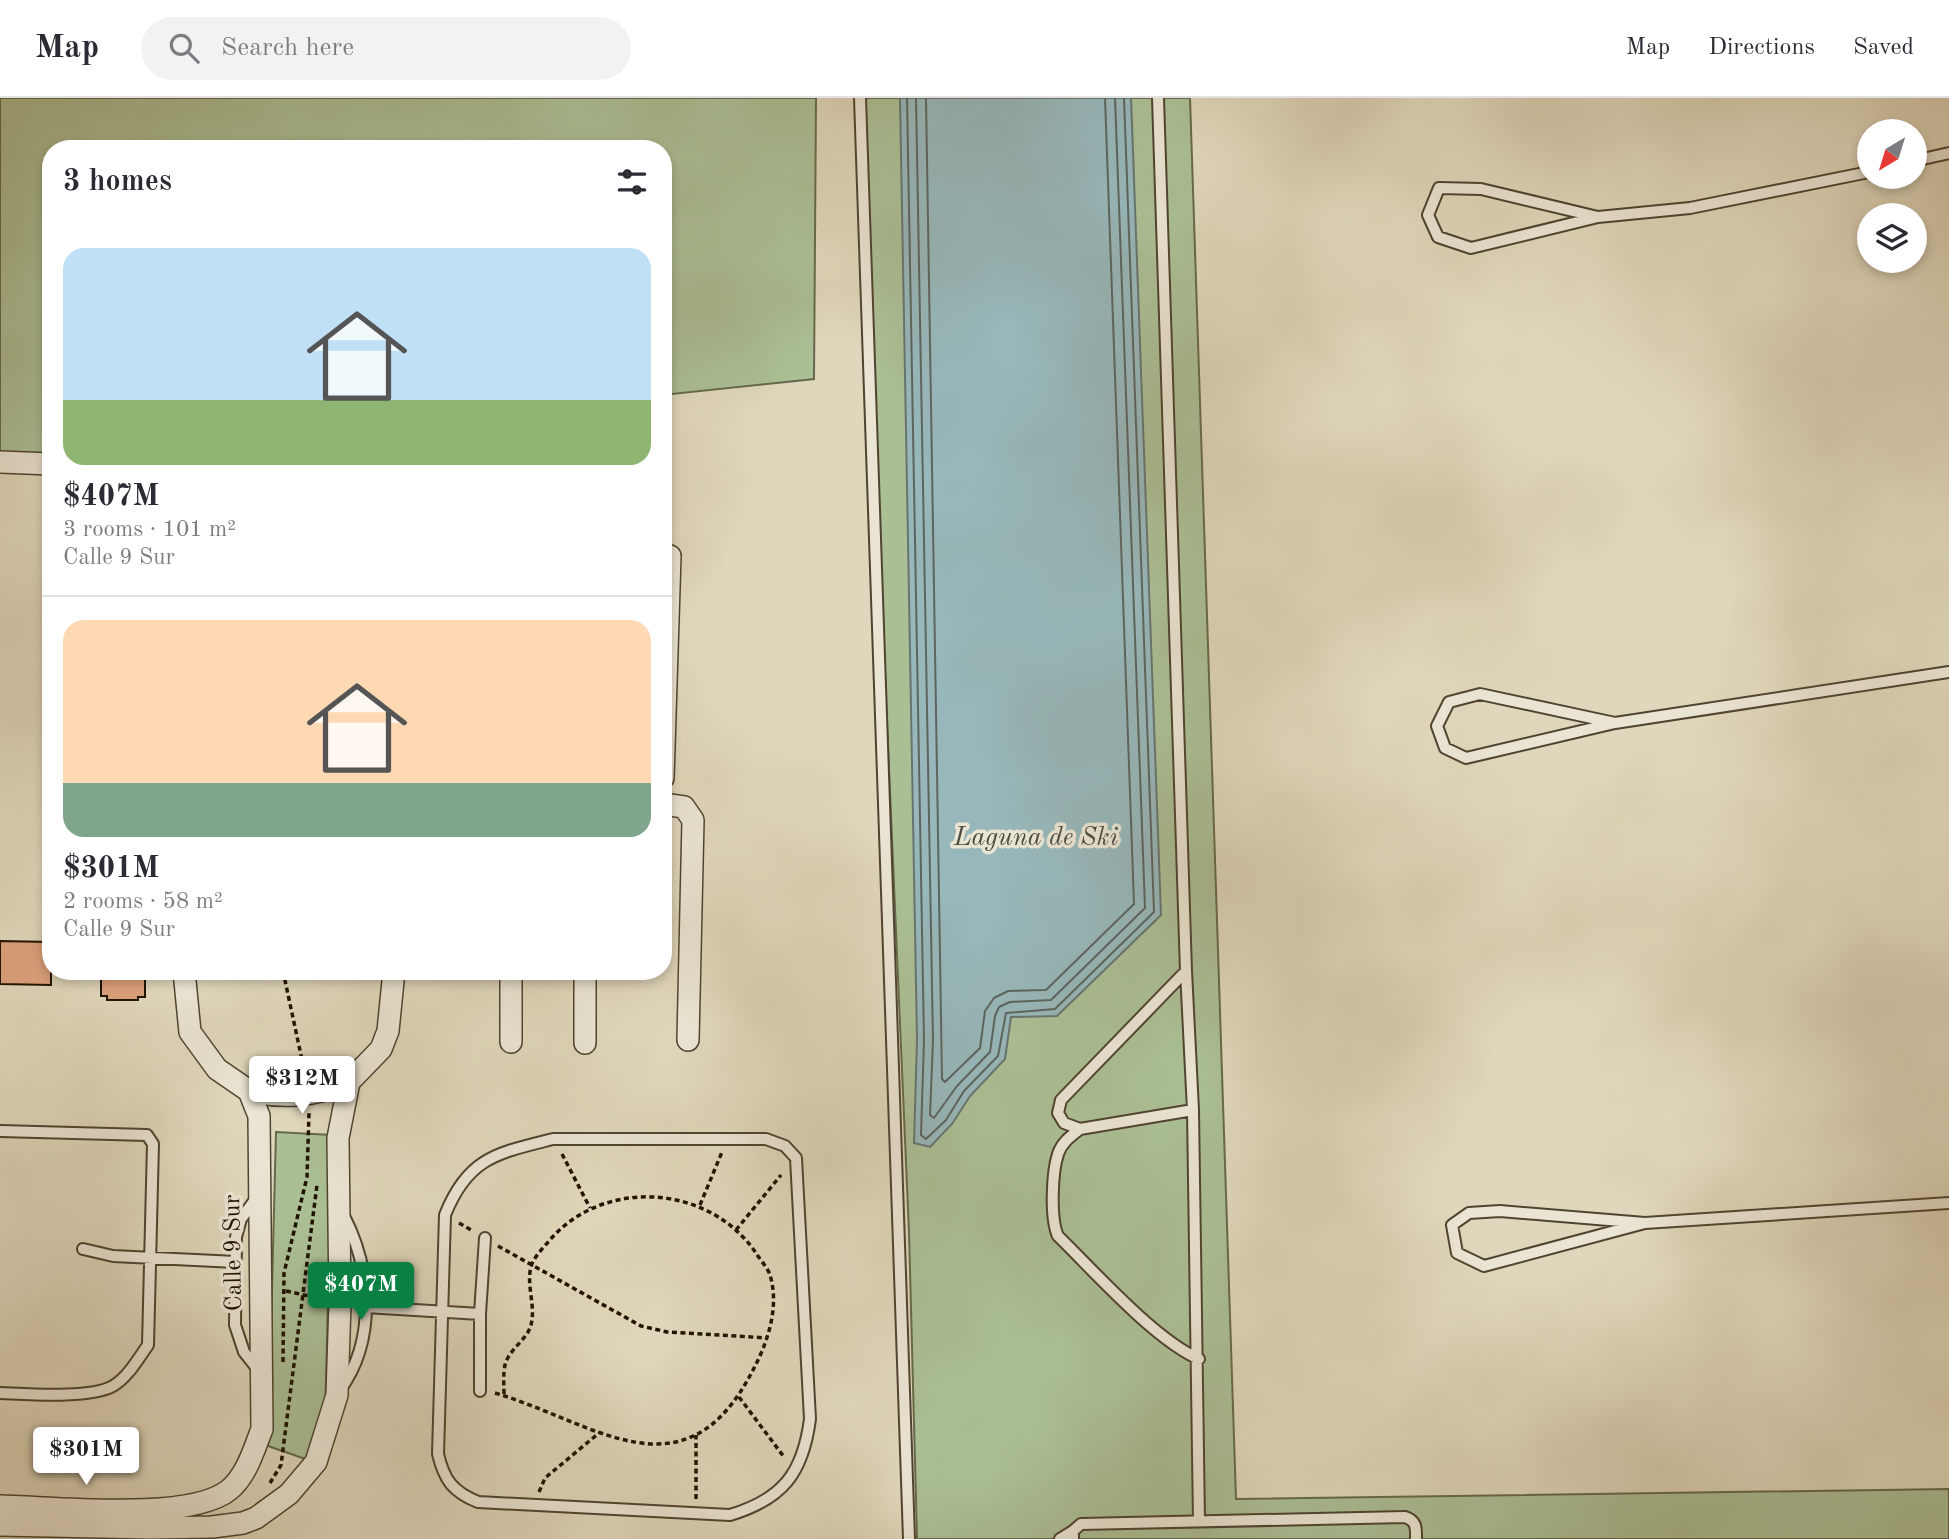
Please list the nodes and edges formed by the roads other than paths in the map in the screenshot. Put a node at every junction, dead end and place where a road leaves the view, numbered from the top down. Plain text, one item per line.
1 (860, 98) edge
2 (1158, 98) edge
3 (1949, 153) edge
4 (1927, 159) edge
5 (1857, 174) edge
6 (1598, 217) junction
7 (0, 462) edge
8 (42, 464) edge
9 (1949, 672) edge
10 (1615, 723) junction
11 (672, 805) edge
12 (1186, 971) junction
13 (185, 980) edge
14 (393, 980) edge
15 (511, 980) edge
16 (585, 980) edge
17 (688, 1040) dead end
18 (511, 1042) dead end
19 (585, 1043) dead end
20 (349, 1082) junction
21 (249, 1091) junction
22 (1193, 1110) junction
23 (1080, 1129) junction
24 (0, 1131) edge
25 (259, 1195) junction
26 (1949, 1203) edge
27 (341, 1210) junction
28 (1645, 1223) junction
29 (485, 1238) road end
30 (83, 1250) dead end
31 (148, 1258) junction
32 (236, 1262) junction
33 (366, 1307) junction
34 (444, 1312) junction
35 (480, 1314) junction
36 (1199, 1359) junction
37 (262, 1375) junction
38 (481, 1391) dead end
39 (0, 1393) edge
40 (337, 1395) junction
41 (0, 1506) edge
42 (1199, 1521) junction
43 (0, 1525) edge
44 (1073, 1535) edge
45 (909, 1539) edge
46 (1060, 1539) edge
47 (1416, 1539) edge

1 - 45 lane
2 - 12 lane
3 - 4 lane
5 - 6 lane
6 - 6 lane
7 - 8 street
9 - 10 lane
10 - 10 lane
11 - 17 street
12 - 22 lane
12 - 23 lane
13 - 21 street
14 - 20 street
15 - 18 street
16 - 19 street
20 - 21 street
20 - 27 street
21 - 25 street, Calle 9 Sur
22 - 23 lane
22 - 36 lane
23 - 36 lane
24 - 31 lane
25 - 32 lane
25 - 37 street, Calle 9 Sur
26 - 28 lane
27 - 33 lane
27 - 40 street
28 - 28 lane
29 - 35 lane
30 - 31 lane
31 - 32 lane
31 - 39 lane
32 - 37 lane
33 - 34 lane
33 - 40 lane
34 - 34 lane
34 - 35 lane
35 - 38 lane
36 - 42 lane
37 - 41 street, Calle 9 Sur
40 - 43 street
42 - 44 lane
42 - 47 lane
44 - 46 lane

